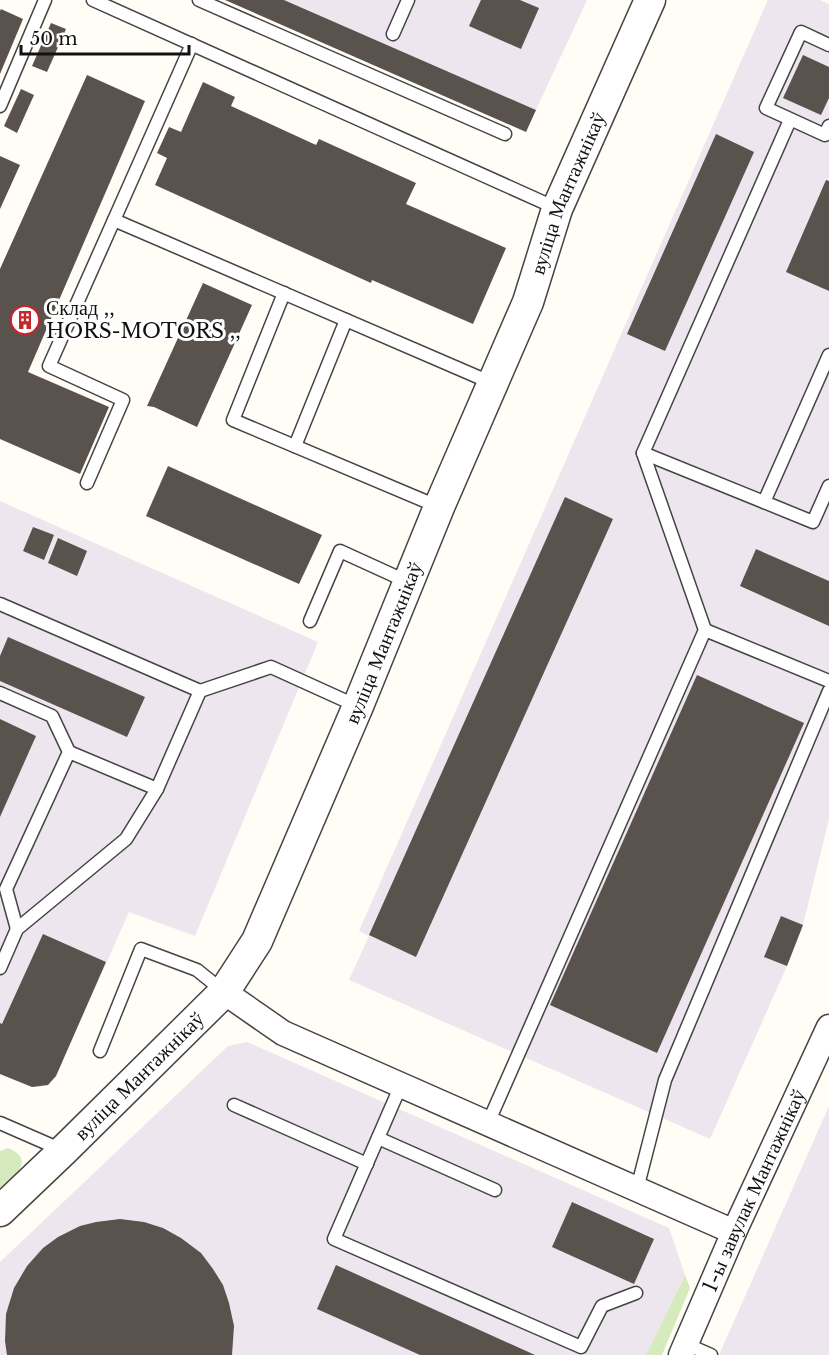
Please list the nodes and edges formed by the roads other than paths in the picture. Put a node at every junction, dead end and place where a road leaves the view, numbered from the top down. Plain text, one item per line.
1 (45, 0) edge
2 (93, 0) edge
3 (199, 0) edge
4 (408, 0) edge
5 (650, 0) edge
6 (393, 34) dead end
7 (192, 44) junction
8 (829, 45) edge
9 (0, 106) edge
10 (790, 120) junction
11 (829, 126) edge
12 (505, 134) dead end
13 (557, 209) junction
14 (114, 220) junction
15 (284, 293) junction
16 (346, 320) junction
17 (829, 355) edge
18 (493, 384) junction
19 (295, 446) junction
20 (643, 453) junction
21 (87, 483) dead end
22 (829, 486) edge
23 (764, 502) junction
24 (439, 507) junction
25 (408, 582) junction
26 (0, 604) edge
27 (310, 621) dead end
28 (705, 630) junction
29 (829, 681) edge
30 (200, 691) junction
31 (829, 691) edge
32 (0, 693) edge
33 (358, 706) junction
34 (69, 752) junction
35 (157, 789) junction
36 (17, 929) junction
37 (0, 968) edge
38 (224, 992) junction
39 (829, 1027) edge
40 (100, 1051) dead end
41 (401, 1085) junction
42 (234, 1105) dead end
43 (0, 1123) edge
44 (488, 1123) junction
45 (378, 1138) junction
46 (63, 1151) junction
47 (367, 1164) junction
48 (637, 1189) junction
49 (495, 1190) dead end
50 (0, 1211) edge
51 (734, 1232) junction
52 (636, 1293) dead end
53 (684, 1349) edge
54 (711, 1355) edge

1 - 9 lane
2 - 7 lane
3 - 12 lane
4 - 6 lane
5 - 13 street, вуліца Мантажнікаў
7 - 13 lane
7 - 14 lane
8 - 10 lane
10 - 11 lane
10 - 20 lane
13 - 18 street, вуліца Мантажнікаў
14 - 15 lane
14 - 21 lane
15 - 16 lane
15 - 19 lane
16 - 18 lane
16 - 19 lane
17 - 23 lane
18 - 24 street, вуліца Мантажнікаў
19 - 24 lane
20 - 23 lane
20 - 28 lane
22 - 23 lane
24 - 25 street, вуліца Мантажнікаў
25 - 27 lane
25 - 33 street, вуліца Мантажнікаў
26 - 30 lane
28 - 29 lane
28 - 44 lane
30 - 33 lane
30 - 35 lane
31 - 48 lane
32 - 34 lane
33 - 38 street, вуліца Мантажнікаў
34 - 35 lane
34 - 36 lane
35 - 36 lane
36 - 37 lane
38 - 40 lane
38 - 41 street
38 - 46 street, вуліца Мантажнікаў
39 - 51 street, 1-ы завулак Мантажнікаў
41 - 44 street
41 - 45 lane
42 - 47 lane
43 - 46 lane
44 - 48 street
45 - 47 lane
45 - 49 lane
46 - 50 street, вуліца Мантажнікаў
47 - 52 lane
48 - 51 street
51 - 53 street, 1-ы завулак Мантажнікаў
53 - 54 lane

